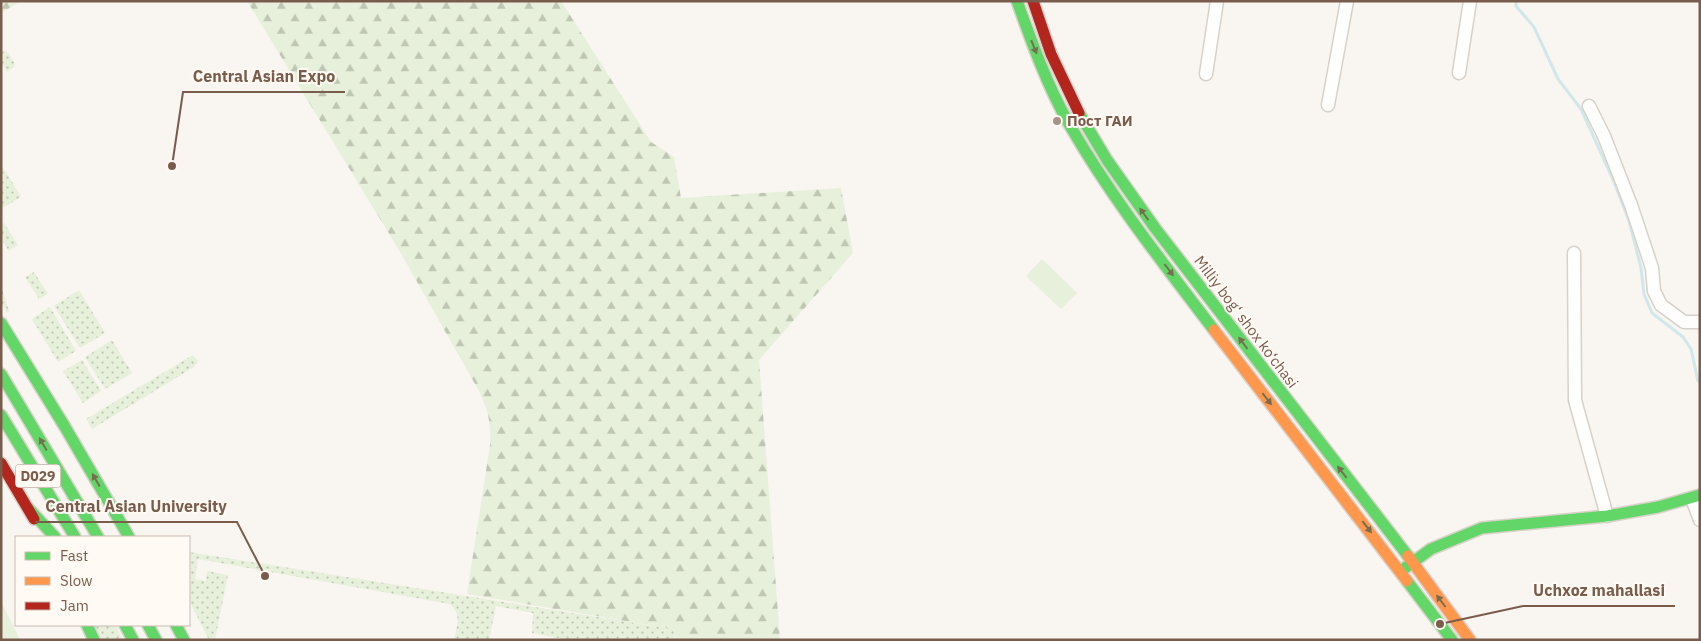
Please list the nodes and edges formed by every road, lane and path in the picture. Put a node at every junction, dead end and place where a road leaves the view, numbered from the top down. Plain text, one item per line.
1 (1017, 1) edge
2 (1032, 1) edge
3 (1217, 1) edge
4 (1347, 1) edge
5 (1470, 1) edge
6 (1459, 73) dead end
7 (1206, 74) dead end
8 (1328, 105) dead end
9 (1589, 106) dead end
10 (1574, 254) dead end
11 (1, 322) edge
12 (1700, 322) edge
13 (1, 374) edge
14 (1, 415) edge
15 (1, 464) edge
16 (68, 486) junction
17 (1696, 497) edge
18 (28, 508) junction
19 (1607, 516) junction
20 (1700, 520) edge
21 (44, 536) edge
22 (54, 536) edge
23 (74, 536) edge
24 (97, 536) edge
25 (110, 536) edge
26 (128, 536) edge
27 (1412, 561) junction
28 (1401, 571) junction
29 (87, 626) edge
30 (126, 626) edge
31 (149, 626) edge
32 (177, 626) edge
33 (94, 640) edge
34 (133, 640) edge
35 (156, 640) edge
36 (184, 640) edge
37 (1452, 640) edge
38 (1470, 640) edge

1 -> 28 main road, Milliy bog‘ shox ko‘chasi
27 -> 2 main road, Milliy bog‘ shox ko‘chasi
3 - 7 street
4 - 8 street
5 - 6 street
9 - 12 street
10 - 19 street
26 -> 11 main road
16 -> 13 main road, D029
14 - 23 main road, D029
15 - 18 main road
16 - 24 main road
16 - 25 main road
17 - 19 main road
17 - 20 street
18 - 21 main road
18 - 22 main road
19 - 27 main road
27 - 28 main road
38 -> 27 main road, Milliy bog‘ shox ko‘chasi
28 - 37 main road, Milliy bog‘ shox ko‘chasi
29 - 33 main road
30 - 34 main road
31 - 35 main road
32 - 36 main road

